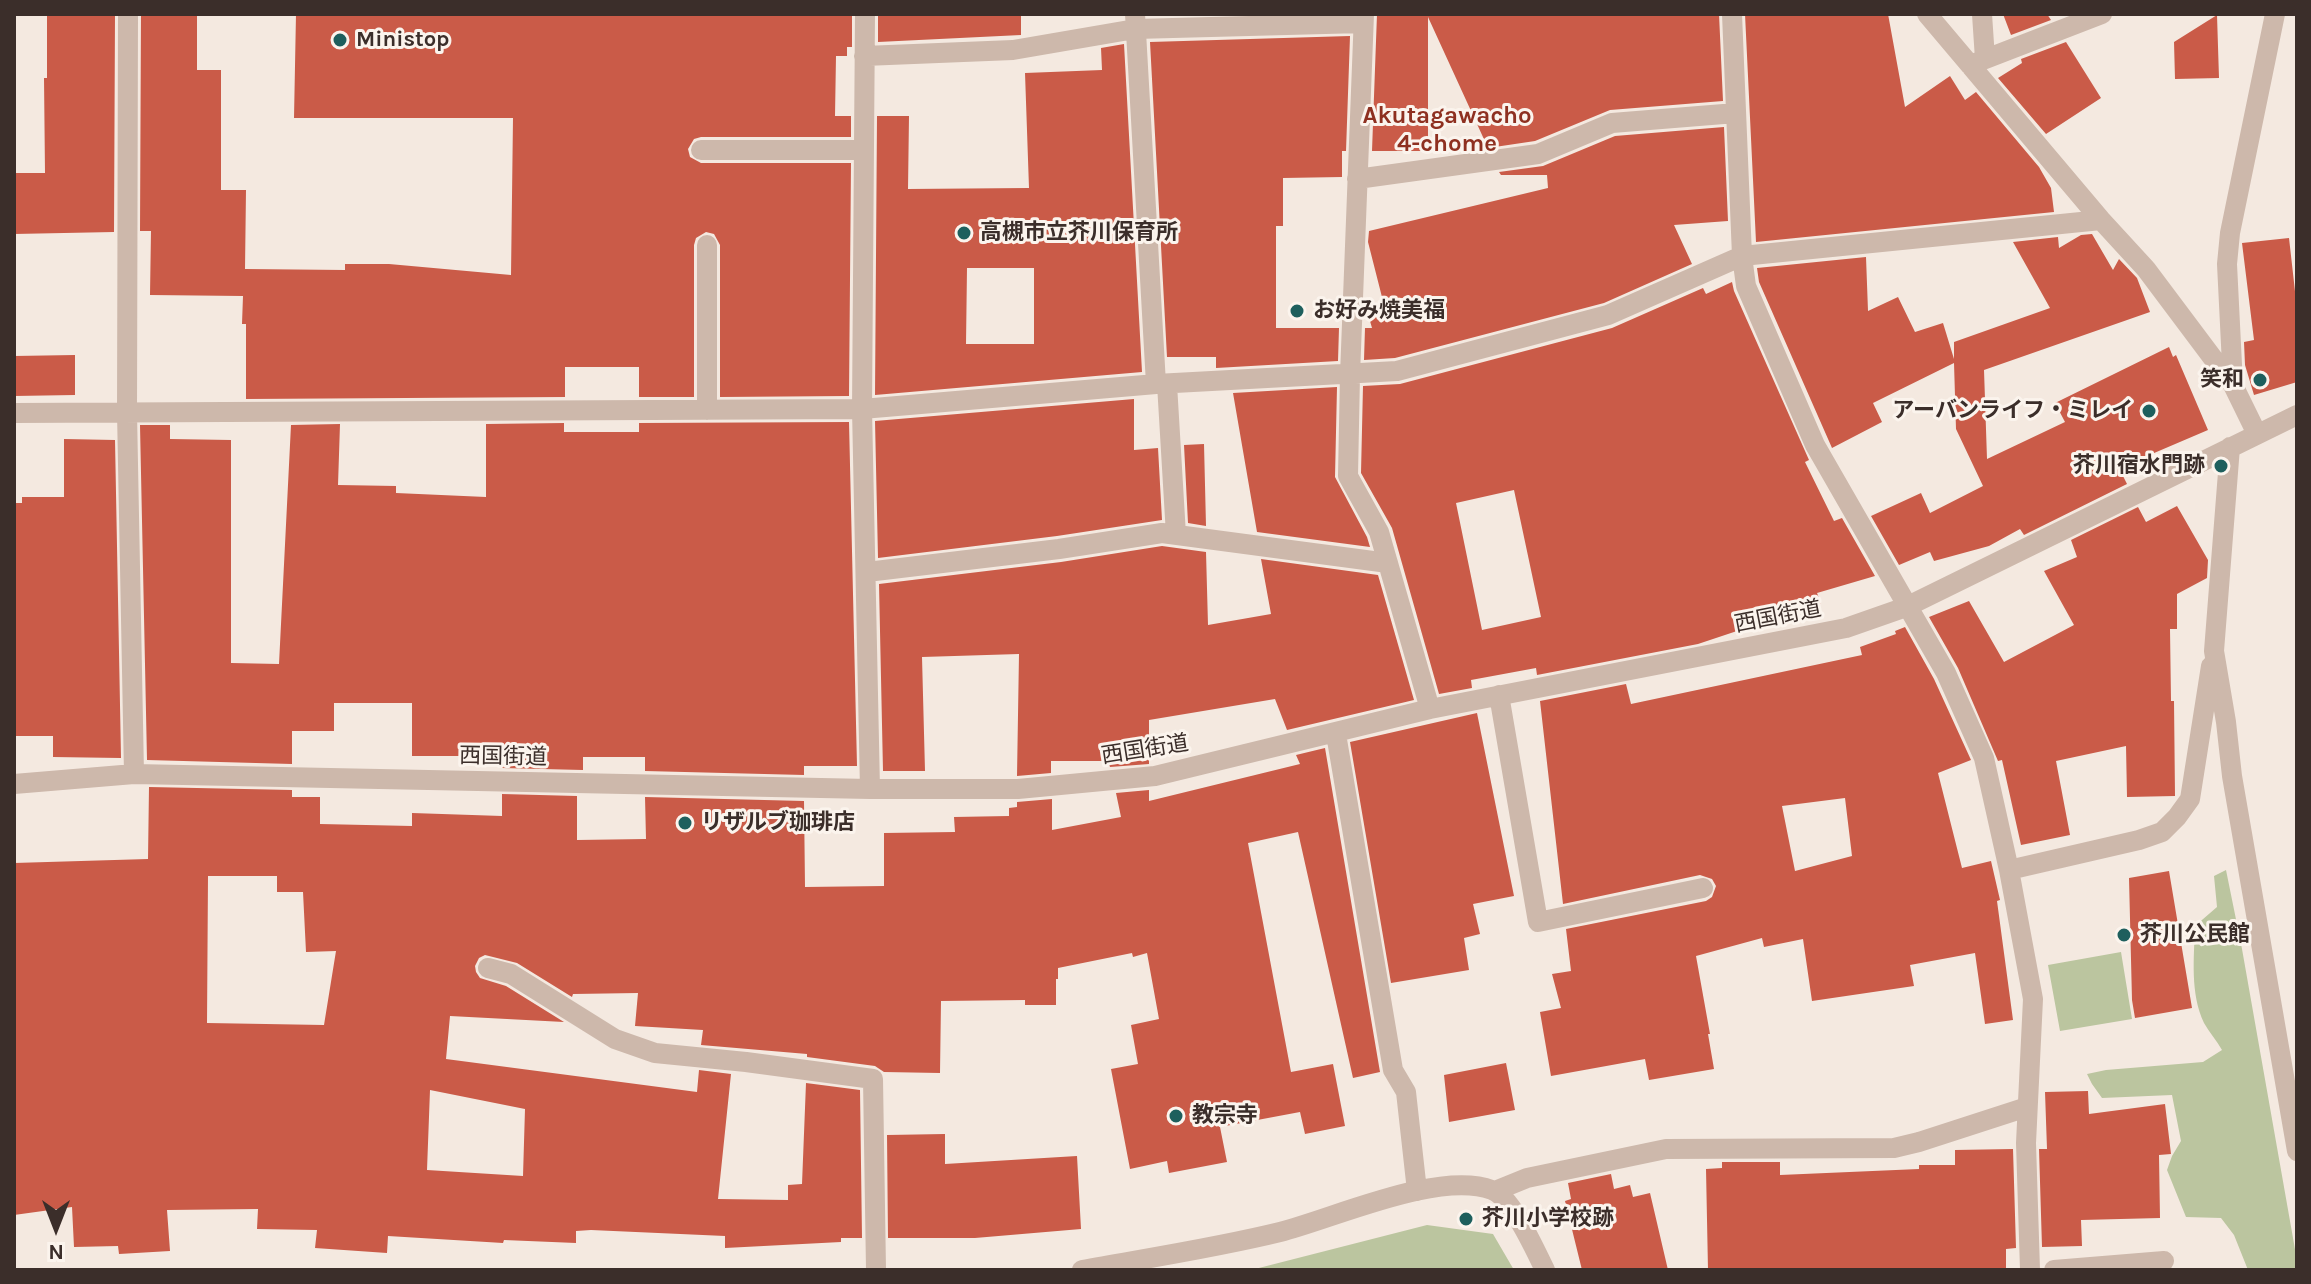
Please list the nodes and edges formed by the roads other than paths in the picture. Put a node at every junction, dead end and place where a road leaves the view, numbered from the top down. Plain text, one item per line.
1 (128, 14) edge
2 (865, 14) edge
3 (1732, 14) edge
4 (1927, 14) edge
5 (1982, 14) edge
6 (2102, 14) edge
7 (2275, 14) edge
8 (1363, 18) edge
9 (1135, 21) edge
10 (864, 56) junction
11 (1977, 62) junction
12 (1736, 113) junction
13 (701, 150) dead end
14 (863, 150) junction
15 (1357, 179) junction
16 (2101, 220) junction
17 (707, 245) dead end
18 (1742, 256) junction
19 (1350, 375) junction
20 (1162, 384) junction
21 (2233, 385) junction
22 (862, 409) junction
23 (707, 410) junction
24 (127, 412) junction
25 (14, 413) edge
26 (2297, 415) edge
27 (2257, 434) junction
28 (2230, 447) junction
29 (1176, 535) junction
30 (1388, 563) junction
31 (867, 572) junction
32 (1906, 607) junction
33 (2214, 651) junction
34 (1499, 695) junction
35 (1430, 709) junction
36 (1336, 734) junction
37 (134, 774) junction
38 (14, 784) edge
39 (870, 789) junction
40 (2009, 870) junction
41 (1703, 888) dead end
42 (488, 968) dead end
43 (2027, 1107) junction
44 (2297, 1151) edge
45 (1417, 1191) junction
46 (1495, 1191) junction
47 (2164, 1261) dead end
48 (876, 1270) edge
49 (1082, 1270) edge
50 (1545, 1270) edge
51 (2030, 1270) edge
52 (2054, 1270) edge

1 - 24 street
2 - 10 street
3 - 12 street
4 - 11 street
5 - 11 street
6 - 11 street
7 - 21 street
8 - 9 street
8 - 15 street
9 - 10 street
9 - 20 street
10 - 14 street
11 - 16 street
12 - 15 street
12 - 18 street
13 - 14 street
14 - 22 street
15 - 19 street
16 - 18 street
16 - 21 street
17 - 23 street
18 - 19 street
18 - 32 street
19 - 20 street
19 - 30 street
20 - 22 street
20 - 29 street
21 - 27 street
22 - 23 street
22 - 31 street
23 - 24 street
24 - 25 street
24 - 37 street
26 - 27 street, 西国街道
27 - 28 street, 西国街道
28 - 32 street, 西国街道
28 - 33 street
29 - 30 street
29 - 31 street
30 - 35 street
31 - 39 street
32 - 34 street, 西国街道
32 - 40 street
33 - 40 street
33 - 44 street
34 - 35 street, 西国街道
34 - 41 street
35 - 36 street, 西国街道
36 - 39 street, 西国街道
36 - 45 street
37 - 38 street, 西国街道
37 - 39 street, 西国街道
40 - 43 street
42 - 48 street
43 - 46 street
43 - 51 street
45 - 46 street
45 - 49 street
46 - 50 street
47 - 52 street

